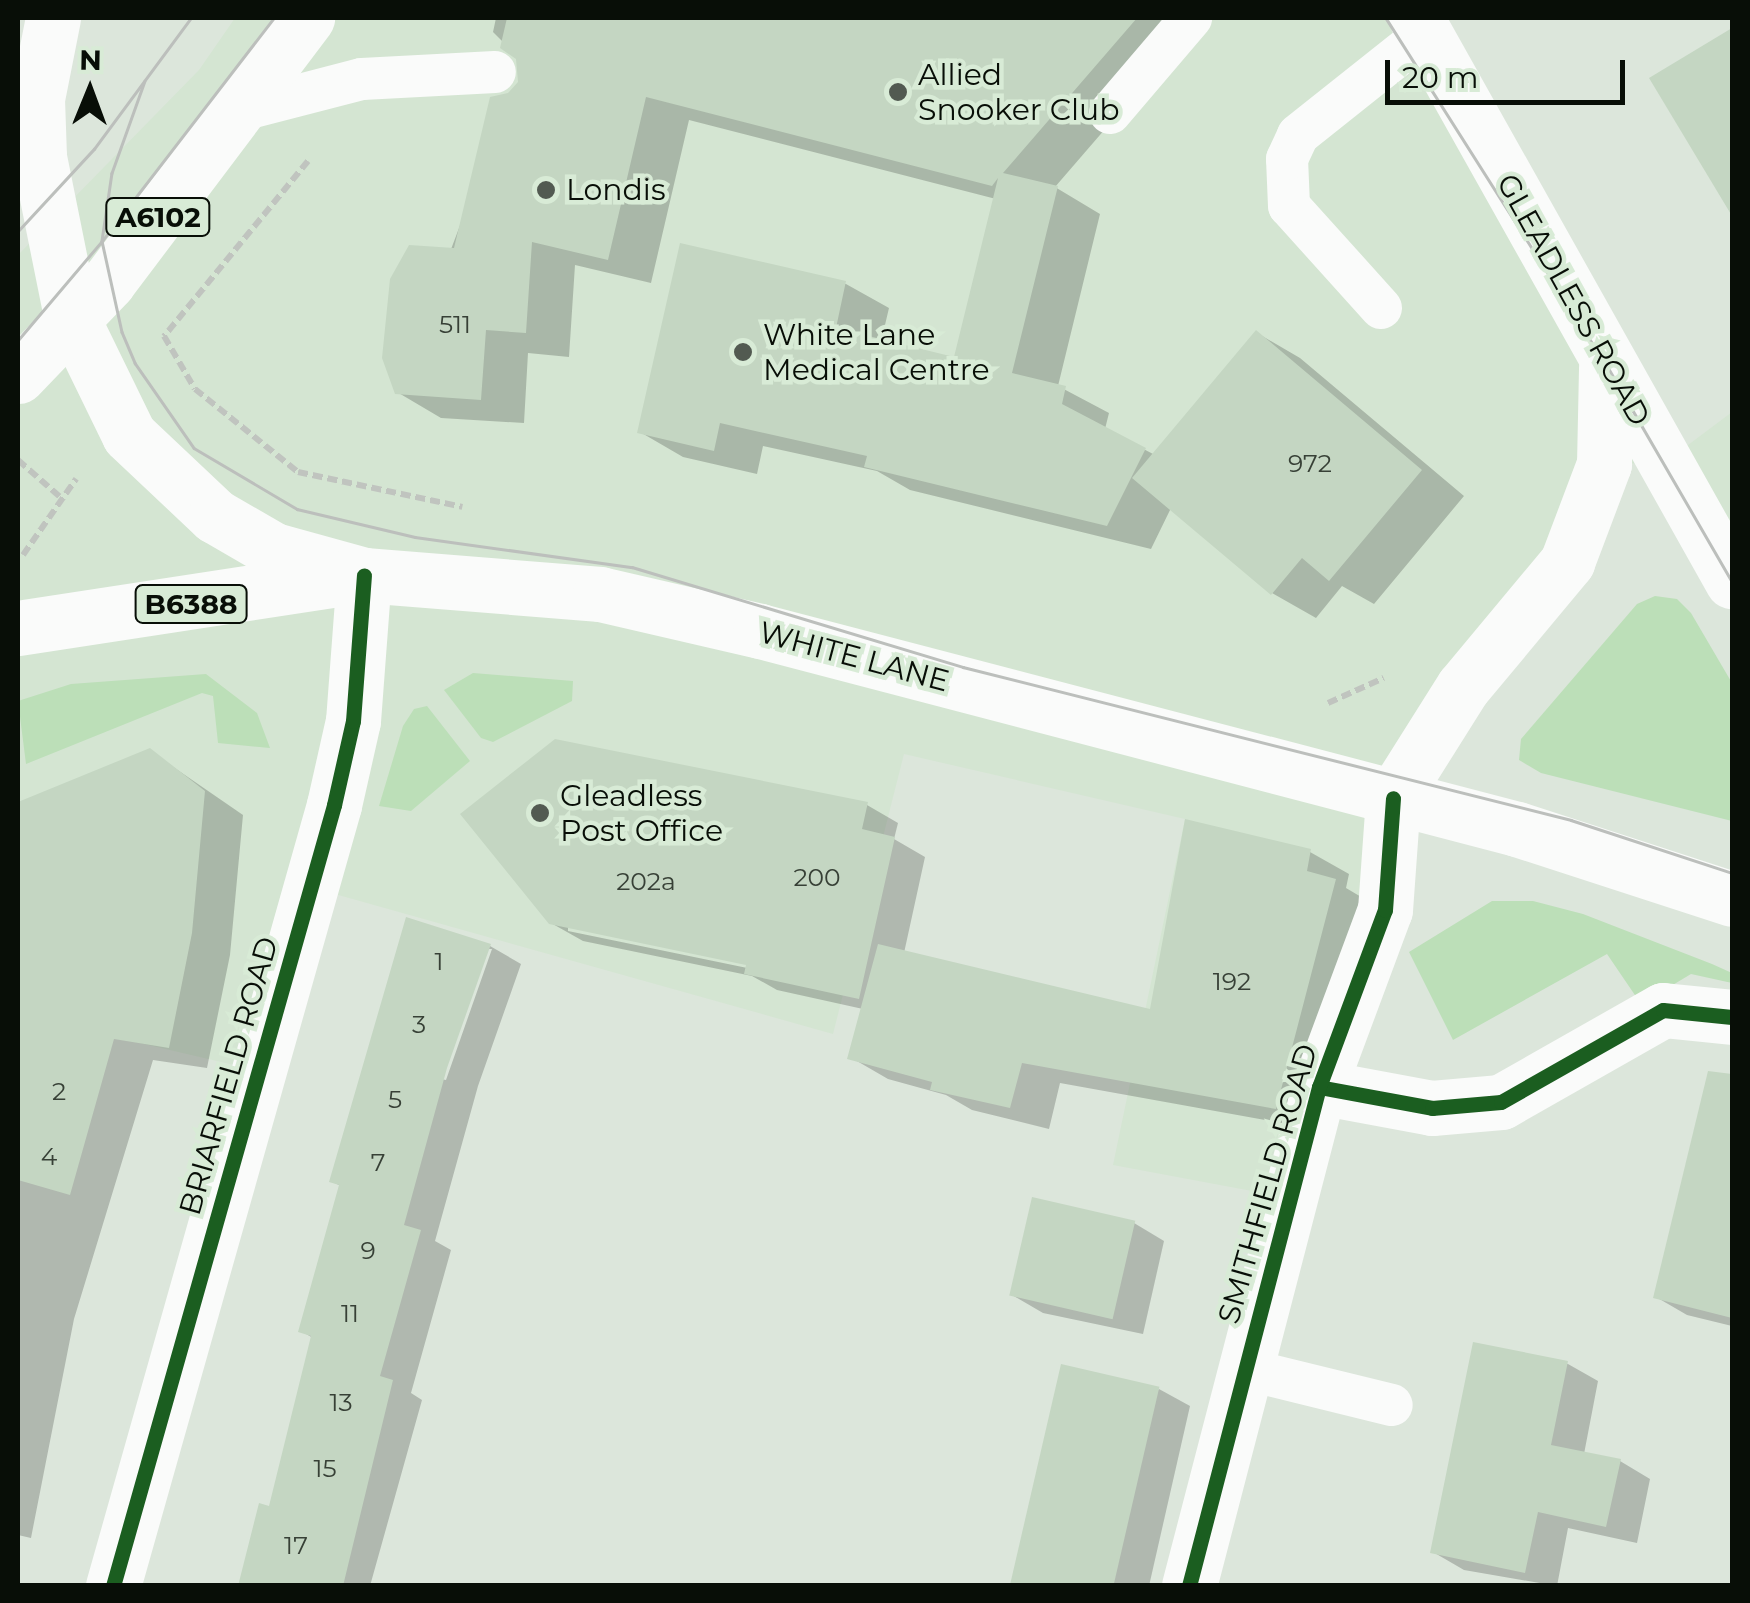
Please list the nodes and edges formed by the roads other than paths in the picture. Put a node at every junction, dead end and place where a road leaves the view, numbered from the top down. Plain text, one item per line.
1 (38, 18) edge
2 (52, 18) edge
3 (307, 18) edge
4 (1191, 18) edge
5 (1421, 26) edge
6 (18, 46) edge
7 (495, 72) dead end
8 (238, 111) junction
9 (1110, 112) dead end
10 (1381, 308) dead end
11 (70, 316) junction
12 (1606, 364) junction
13 (18, 376) edge
14 (364, 575) junction
15 (1732, 581) edge
16 (18, 628) edge
17 (1393, 798) junction
18 (1732, 899) edge
19 (1732, 1017) edge
20 (1318, 1087) junction
21 (1245, 1369) junction
22 (1392, 1405) dead end
23 (113, 1586) edge
24 (1189, 1586) edge

1 - 6 main road
2 - 11 main road, B6388
3 - 8 main road, A6102
4 - 9 lane
5 - 10 lane
5 - 12 main road, GLEADLESS ROAD
7 - 8 lane
8 - 11 main road, A6102
11 - 13 main road, A6102
11 - 14 main road, WHITE LANE / B6388
12 - 15 main road, GLEADLESS ROAD
12 - 17 main road
14 - 16 main road, B6388
14 - 17 main road, WHITE LANE / B6388
14 - 23 main road, BRIARFIELD ROAD
17 - 18 main road, WHITE LANE / B6388
17 - 20 main road, SMITHFIELD ROAD
19 - 20 main road
20 - 21 main road, SMITHFIELD ROAD
21 - 22 lane
21 - 24 main road, SMITHFIELD ROAD

